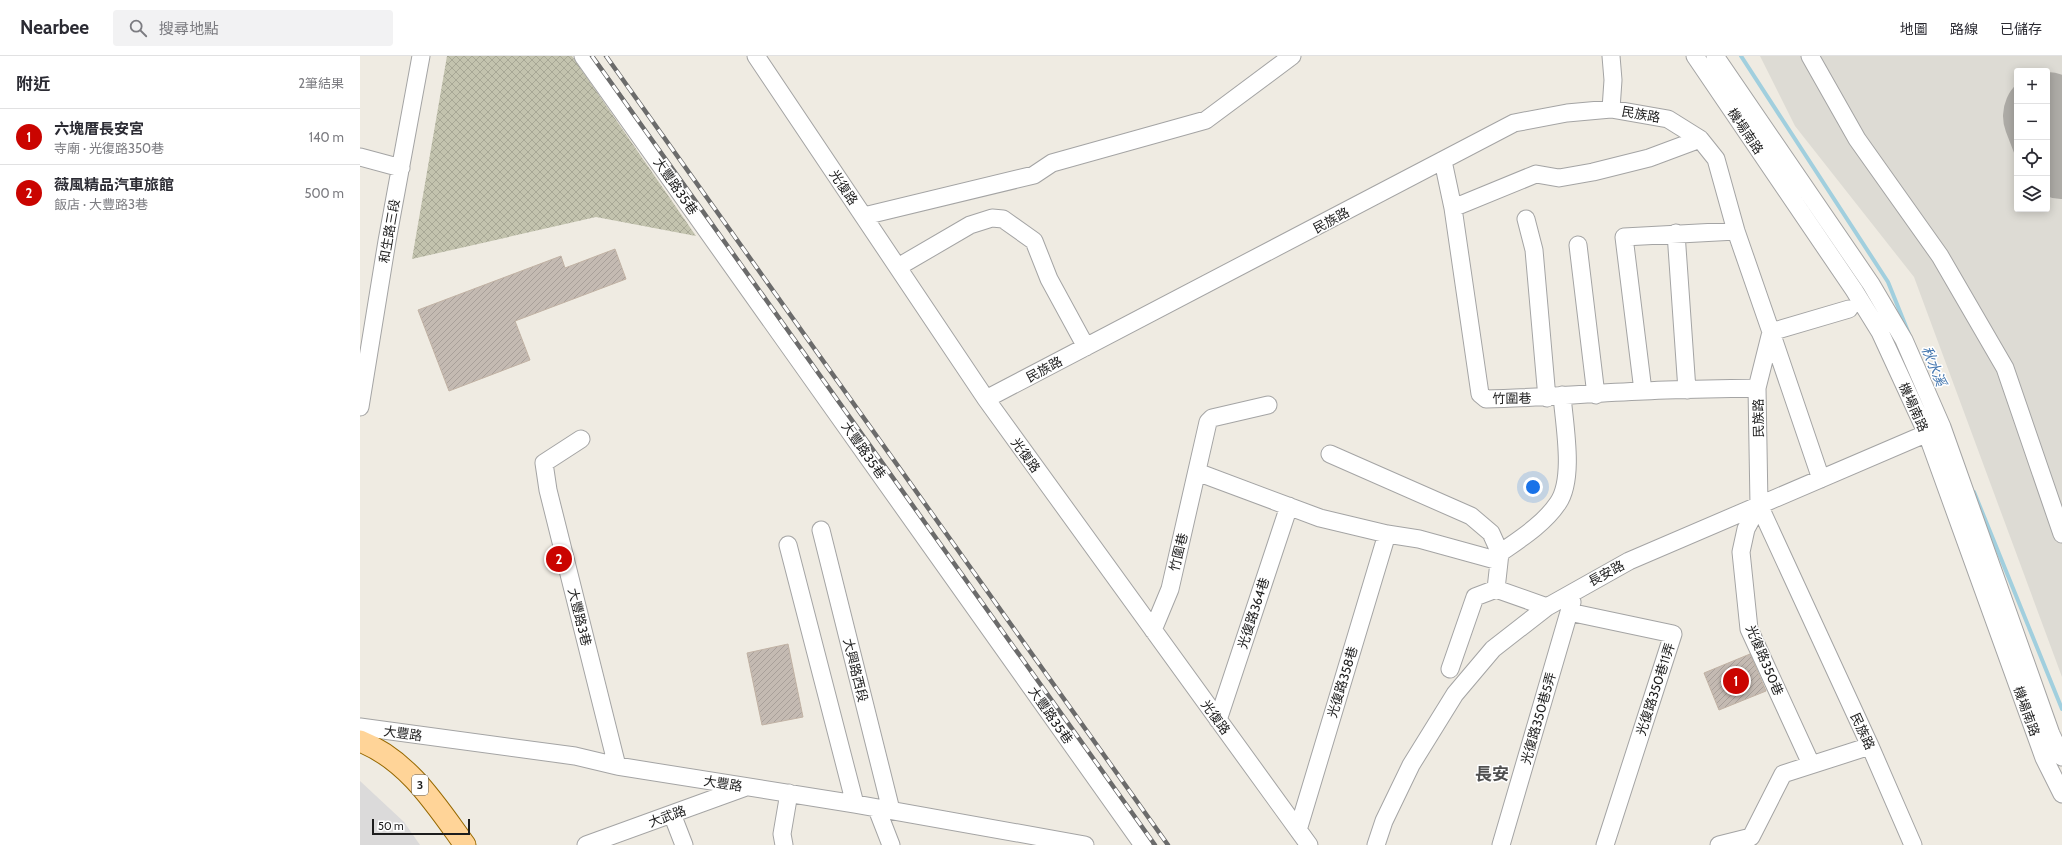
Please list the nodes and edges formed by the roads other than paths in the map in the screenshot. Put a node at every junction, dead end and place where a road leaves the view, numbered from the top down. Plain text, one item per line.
1 (421, 56) edge
2 (583, 56) edge
3 (756, 56) edge
4 (1292, 56) edge
5 (1610, 56) edge
6 (1696, 56) edge
7 (1716, 56) edge
8 (1810, 56) edge
9 (1611, 109) junction
10 (1700, 139) junction
11 (360, 157) edge
12 (1443, 161) junction
13 (400, 168) junction
14 (1453, 208) junction
15 (864, 216) junction
16 (1526, 219) dead end
17 (1736, 230) junction
18 (1676, 234) junction
19 (1578, 245) dead end
20 (898, 267) junction
21 (1849, 309) dead end
22 (1771, 332) junction
23 (1086, 347) junction
24 (1757, 388) junction
25 (1687, 390) junction
26 (1643, 391) junction
27 (1596, 395) junction
28 (1554, 396) junction
29 (986, 399) junction
30 (1268, 405) dead end
31 (360, 407) edge
32 (1934, 430) junction
33 (581, 438) dead end
34 (1330, 454) dead end
35 (1197, 472) junction
36 (1821, 479) junction
37 (1759, 505) junction
38 (1289, 506) junction
39 (821, 530) dead end
40 (1387, 534) junction
41 (2062, 534) edge
42 (788, 545) dead end
43 (1500, 557) junction
44 (1496, 589) junction
45 (1574, 590) junction
46 (1547, 607) junction
47 (1569, 612) junction
48 (1153, 630) junction
49 (1450, 670) dead end
50 (1218, 720) junction
51 (360, 728) edge
52 (360, 741) edge
53 (1870, 746) junction
54 (2062, 758) edge
55 (1811, 764) junction
56 (617, 766) junction
57 (747, 786) junction
58 (789, 793) junction
59 (2062, 794) edge
60 (855, 804) junction
61 (884, 810) junction
62 (672, 814) junction
63 (1298, 830) junction
64 (1035, 841) edge
65 (465, 845) edge
66 (586, 845) edge
67 (684, 845) edge
68 (784, 845) edge
69 (891, 845) edge
70 (1085, 845) edge
71 (1143, 845) edge
72 (1309, 845) edge
73 (1376, 845) edge
74 (1500, 845) edge
75 (1606, 845) edge
76 (1723, 845) edge
77 (1913, 845) edge

1 - 13 street, 和生路三段
2 - 71 street, 大豐路35巷
3 - 15 street, 光復路
4 - 15 street
5 - 9 street
6 - 32 street, 機場南路
7 - 32 street, 機場南路
8 - 41 street
9 - 10 street, 民族路
9 - 12 street, 民族路
10 - 14 street
10 - 17 street, 民族路
11 - 13 street
12 - 14 street, 竹圍巷
12 - 23 street, 民族路
13 - 31 street, 和生路三段
14 - 28 street, 竹圍巷
15 - 20 street, 光復路
16 - 28 street
17 - 18 street
17 - 22 street, 民族路
18 - 25 street
18 - 26 street
19 - 27 street
20 - 23 street
20 - 29 street, 光復路
21 - 22 street
22 - 24 street, 民族路
22 - 36 street
23 - 29 street, 民族路
24 - 25 street, 竹圍巷
24 - 37 street, 民族路
25 - 26 street, 竹圍巷
26 - 27 street, 竹圍巷
27 - 28 street, 竹圍巷
28 - 43 street
29 - 48 street, 光復路
30 - 35 street, 竹圍巷
32 - 36 street, 長安路
32 - 54 street, 機場南路
32 - 59 street, 機場南路
33 - 56 street, 大豐路3巷
34 - 43 street
35 - 38 street
35 - 48 street, 竹圍巷
36 - 37 street, 長安路
37 - 45 street, 長安路
37 - 53 street, 民族路
37 - 55 street, 光復路350巷
38 - 40 street
38 - 50 street, 光復路364巷
39 - 61 street, 大興路西段
40 - 43 street
40 - 63 street, 光復路358巷
42 - 60 street
43 - 44 street
44 - 46 street
44 - 49 street
45 - 46 street, 長安路
45 - 47 street, 光復路350巷5弄
46 - 73 street, 長安路
47 - 74 street, 光復路350巷5弄
47 - 75 street, 光復路350巷11弄
48 - 50 street, 光復路
50 - 63 street, 光復路
51 - 56 street, 大豐路
52 - 65 main road, 3
53 - 55 street
53 - 77 street, 民族路
55 - 76 street
56 - 57 street, 大豐路
57 - 58 street, 大豐路
57 - 62 street, 大武路
58 - 60 street, 大豐路
58 - 68 street
60 - 61 street, 大豐路
61 - 64 street, 大豐路
61 - 69 street, 大興路西段
62 - 66 street, 大武路
62 - 67 street
63 - 72 street, 光復路
64 - 70 street, 大豐路

